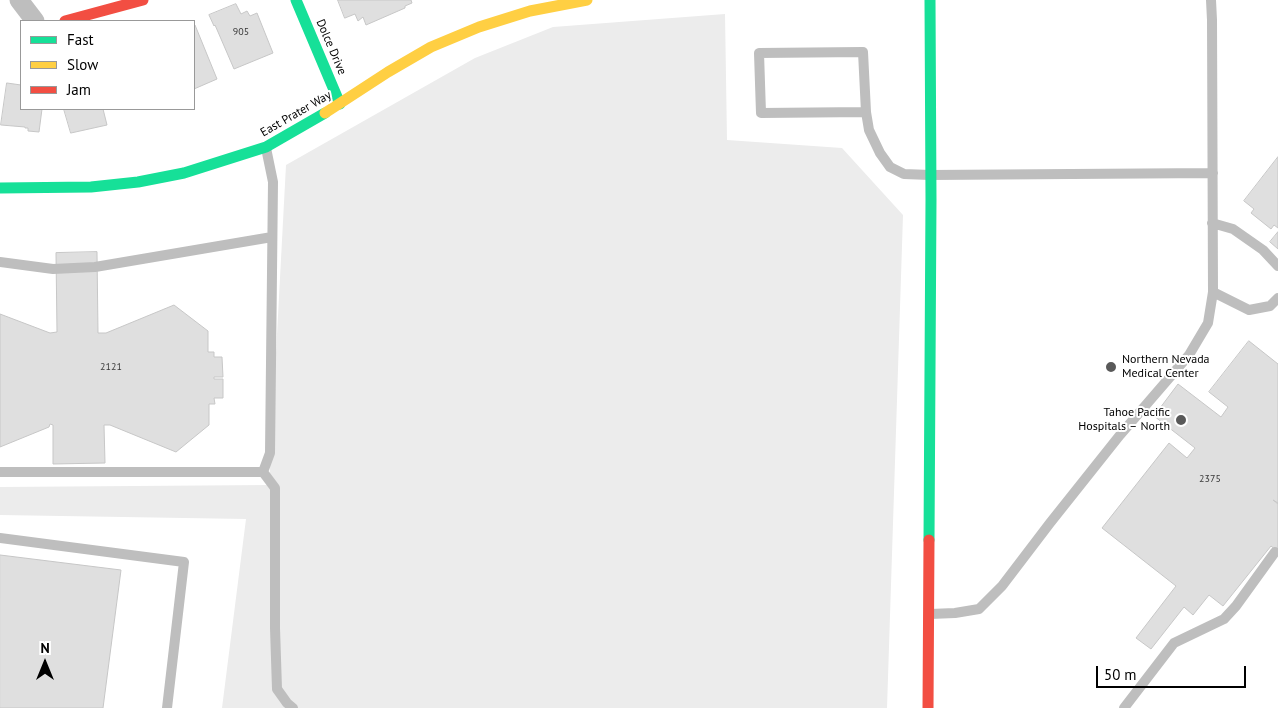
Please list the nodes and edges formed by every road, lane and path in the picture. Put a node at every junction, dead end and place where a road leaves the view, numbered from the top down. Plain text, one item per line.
1 (18, 0) edge
2 (143, 0) edge
3 (296, 0) edge
4 (587, 0) edge
5 (930, 0) edge
6 (1211, 0) edge
7 (35, 20) edge
8 (69, 20) edge
9 (340, 104) junction
10 (866, 112) junction
11 (266, 147) junction
12 (1212, 173) junction
13 (930, 175) junction
14 (0, 188) edge
15 (1212, 223) junction
16 (272, 237) junction
17 (0, 262) edge
18 (1278, 266) edge
19 (1212, 292) junction
20 (1278, 298) edge
21 (0, 472) edge
22 (263, 472) junction
23 (0, 538) edge
24 (1275, 552) dead end
25 (929, 614) junction
26 (166, 708) edge
27 (293, 708) edge
28 (928, 708) edge
29 (1124, 708) edge

1 - 7 street
2 - 8 street
3 - 9 street, Dolce Drive
4 - 9 street, East Prater Way
5 - 13 street
6 - 12 lane
9 - 11 street, East Prater Way
10 - 10 lane
10 - 13 lane
11 - 14 street, East Prater Way
11 - 16 lane
12 - 13 lane
12 - 15 lane
13 - 25 street
15 - 18 lane
15 - 19 lane
16 - 17 lane
16 - 22 lane
19 - 20 lane
19 - 25 lane
21 - 22 lane
22 - 27 lane
23 - 26 lane
24 - 29 lane
25 - 28 street

